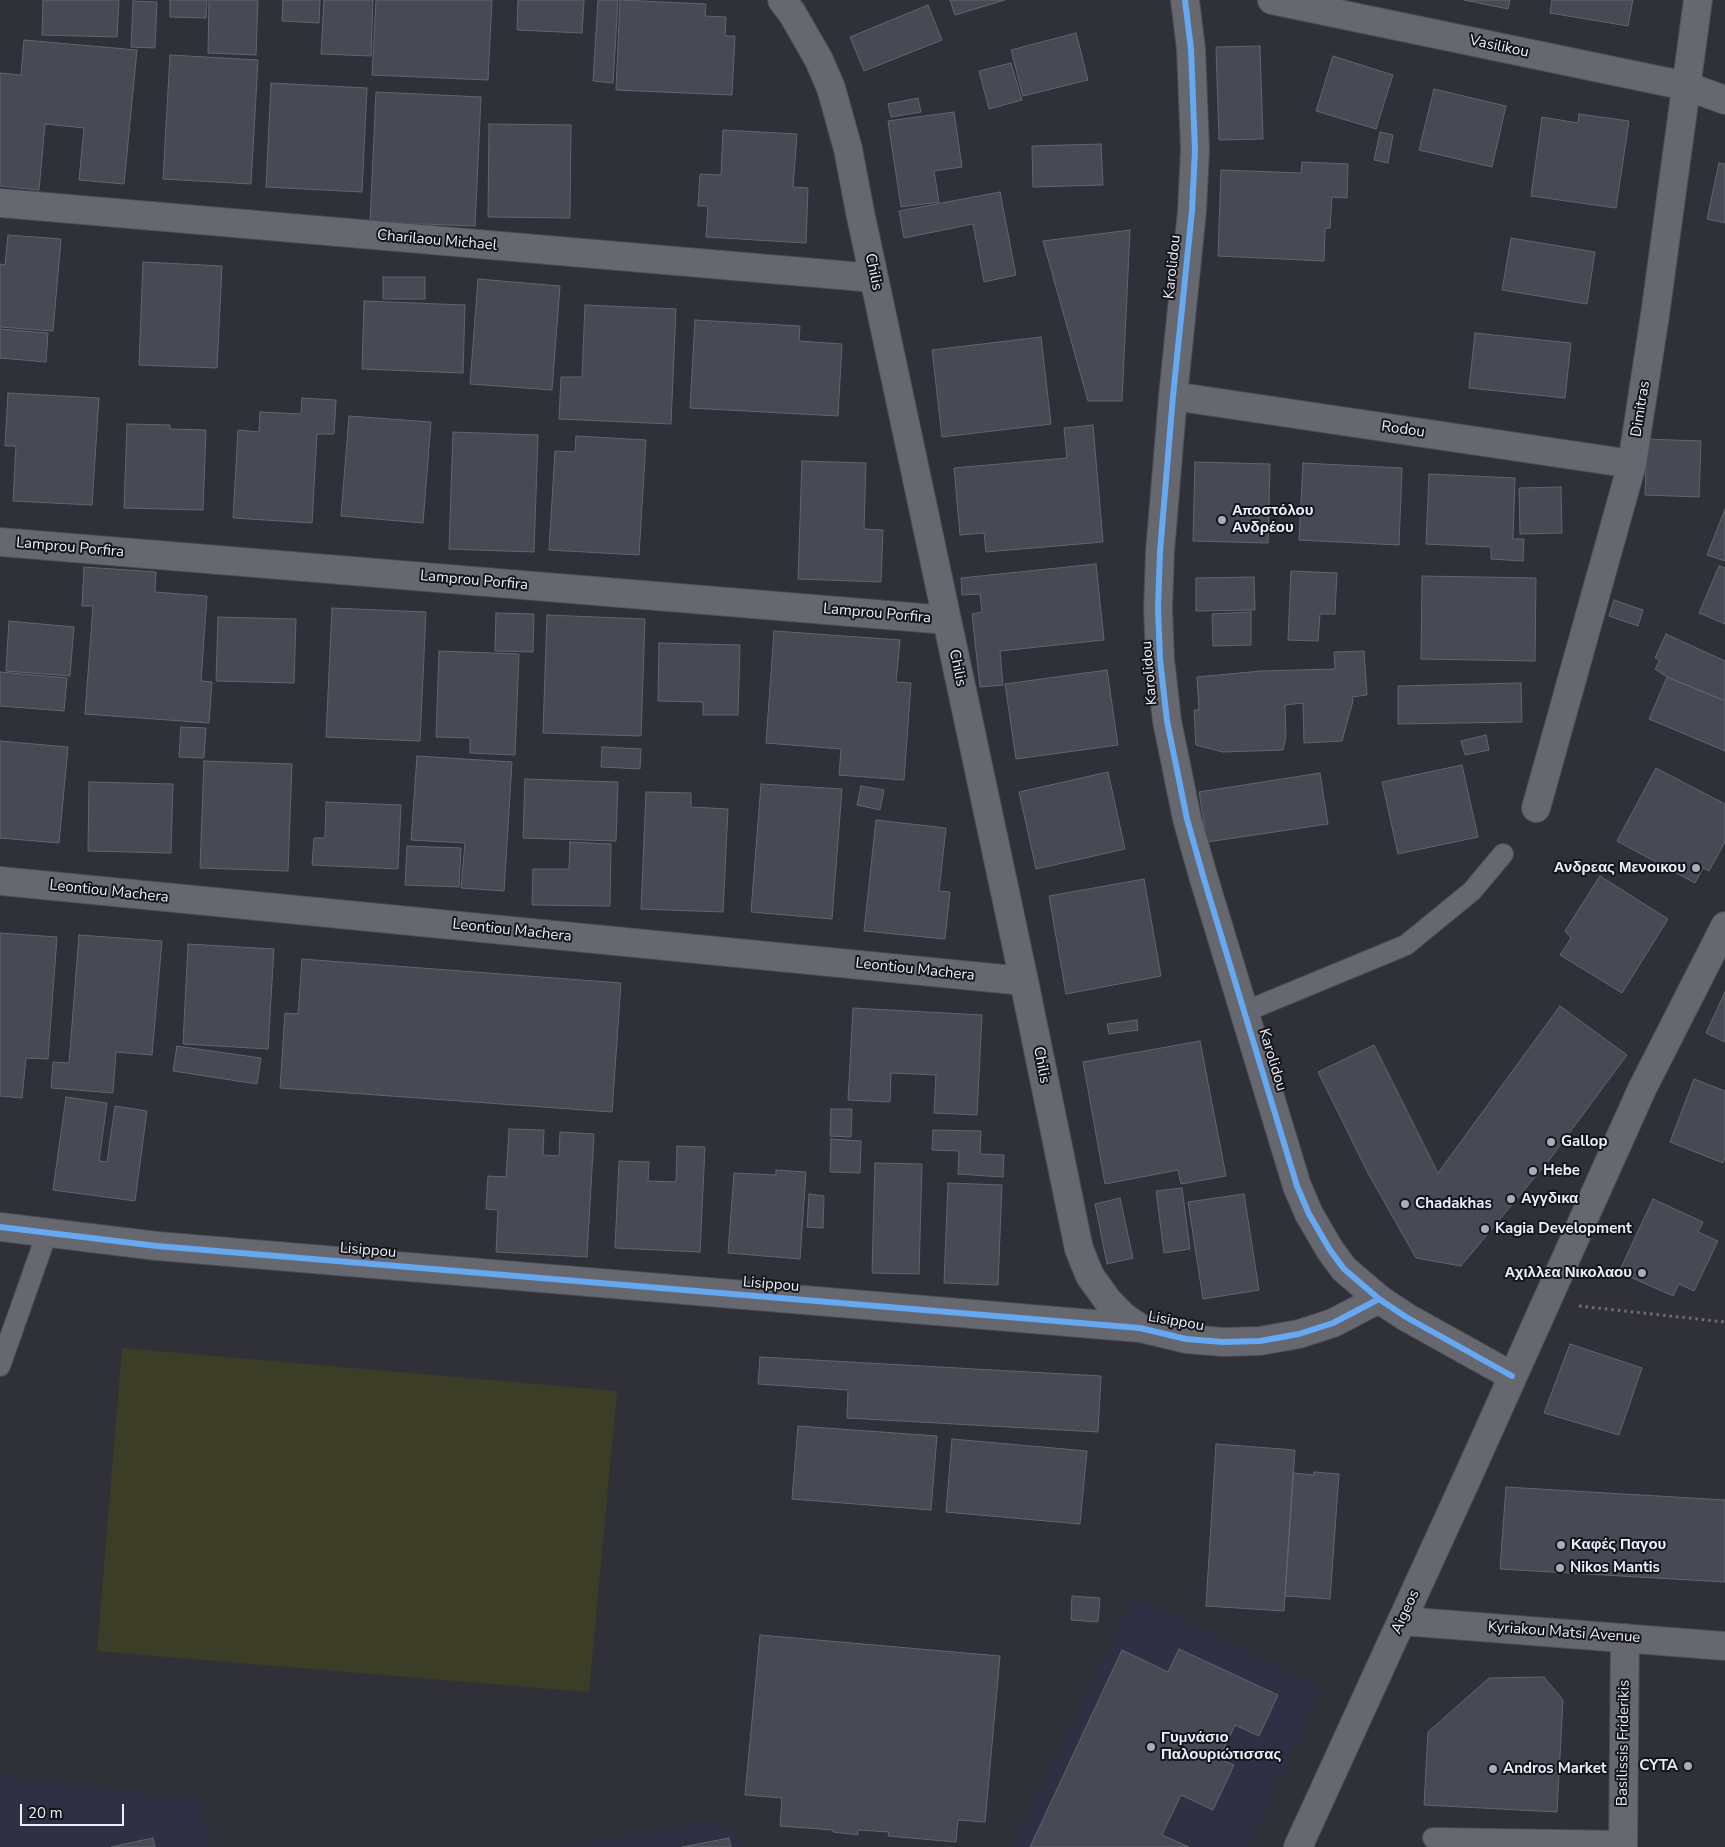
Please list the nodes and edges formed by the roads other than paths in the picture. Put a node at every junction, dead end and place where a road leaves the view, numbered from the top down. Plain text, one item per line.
1 (782, 0) edge
2 (1185, 0) edge
3 (1272, 0) edge
4 (1698, 0) edge
5 (1686, 86) junction
6 (1725, 100) edge
7 (0, 203) edge
8 (874, 278) junction
9 (1172, 396) junction
10 (1632, 464) junction
11 (0, 542) edge
12 (947, 620) junction
13 (1536, 808) dead end
14 (1503, 854) dead end
15 (0, 881) edge
16 (1725, 926) edge
17 (1024, 981) junction
18 (1244, 1012) junction
19 (0, 1227) edge
20 (47, 1233) junction
21 (1379, 1299) junction
22 (1140, 1328) junction
23 (0, 1366) edge
24 (1512, 1376) junction
25 (1402, 1621) junction
26 (1625, 1638) junction
27 (1725, 1646) edge
28 (1433, 1838) dead end
29 (1623, 1844) edge
30 (1298, 1847) edge

1 - 8 street, Chilis
2 - 9 street, Karolidou
3 - 5 street, Vasilikou
4 - 5 street, Dimitras
5 - 6 street, Vasilikou
5 - 10 street, Dimitras
7 - 8 street, Charilaou Michael
8 - 12 street, Chilis
9 - 10 street, Rodou
9 - 18 street, Karolidou
10 - 13 street, Dimitras
11 - 12 street, Lamprou Porfira
12 - 17 street, Chilis
14 - 18 lane
15 - 17 street, Leontiou Machera
16 - 24 street, Aigeos
17 - 22 street, Chilis
18 - 21 street, Karolidou
19 - 20 street, Lisippou
20 - 22 street, Lisippou
20 - 23 lane
21 - 22 street, Lisippou
21 - 24 street
24 - 25 street, Aigeos
25 - 26 street, Kyriakou Matsi Avenue
25 - 30 street, Aigeos
26 - 27 street, Kyriakou Matsi Avenue
26 - 29 street, Basilissis Friderikis
28 - 29 lane

